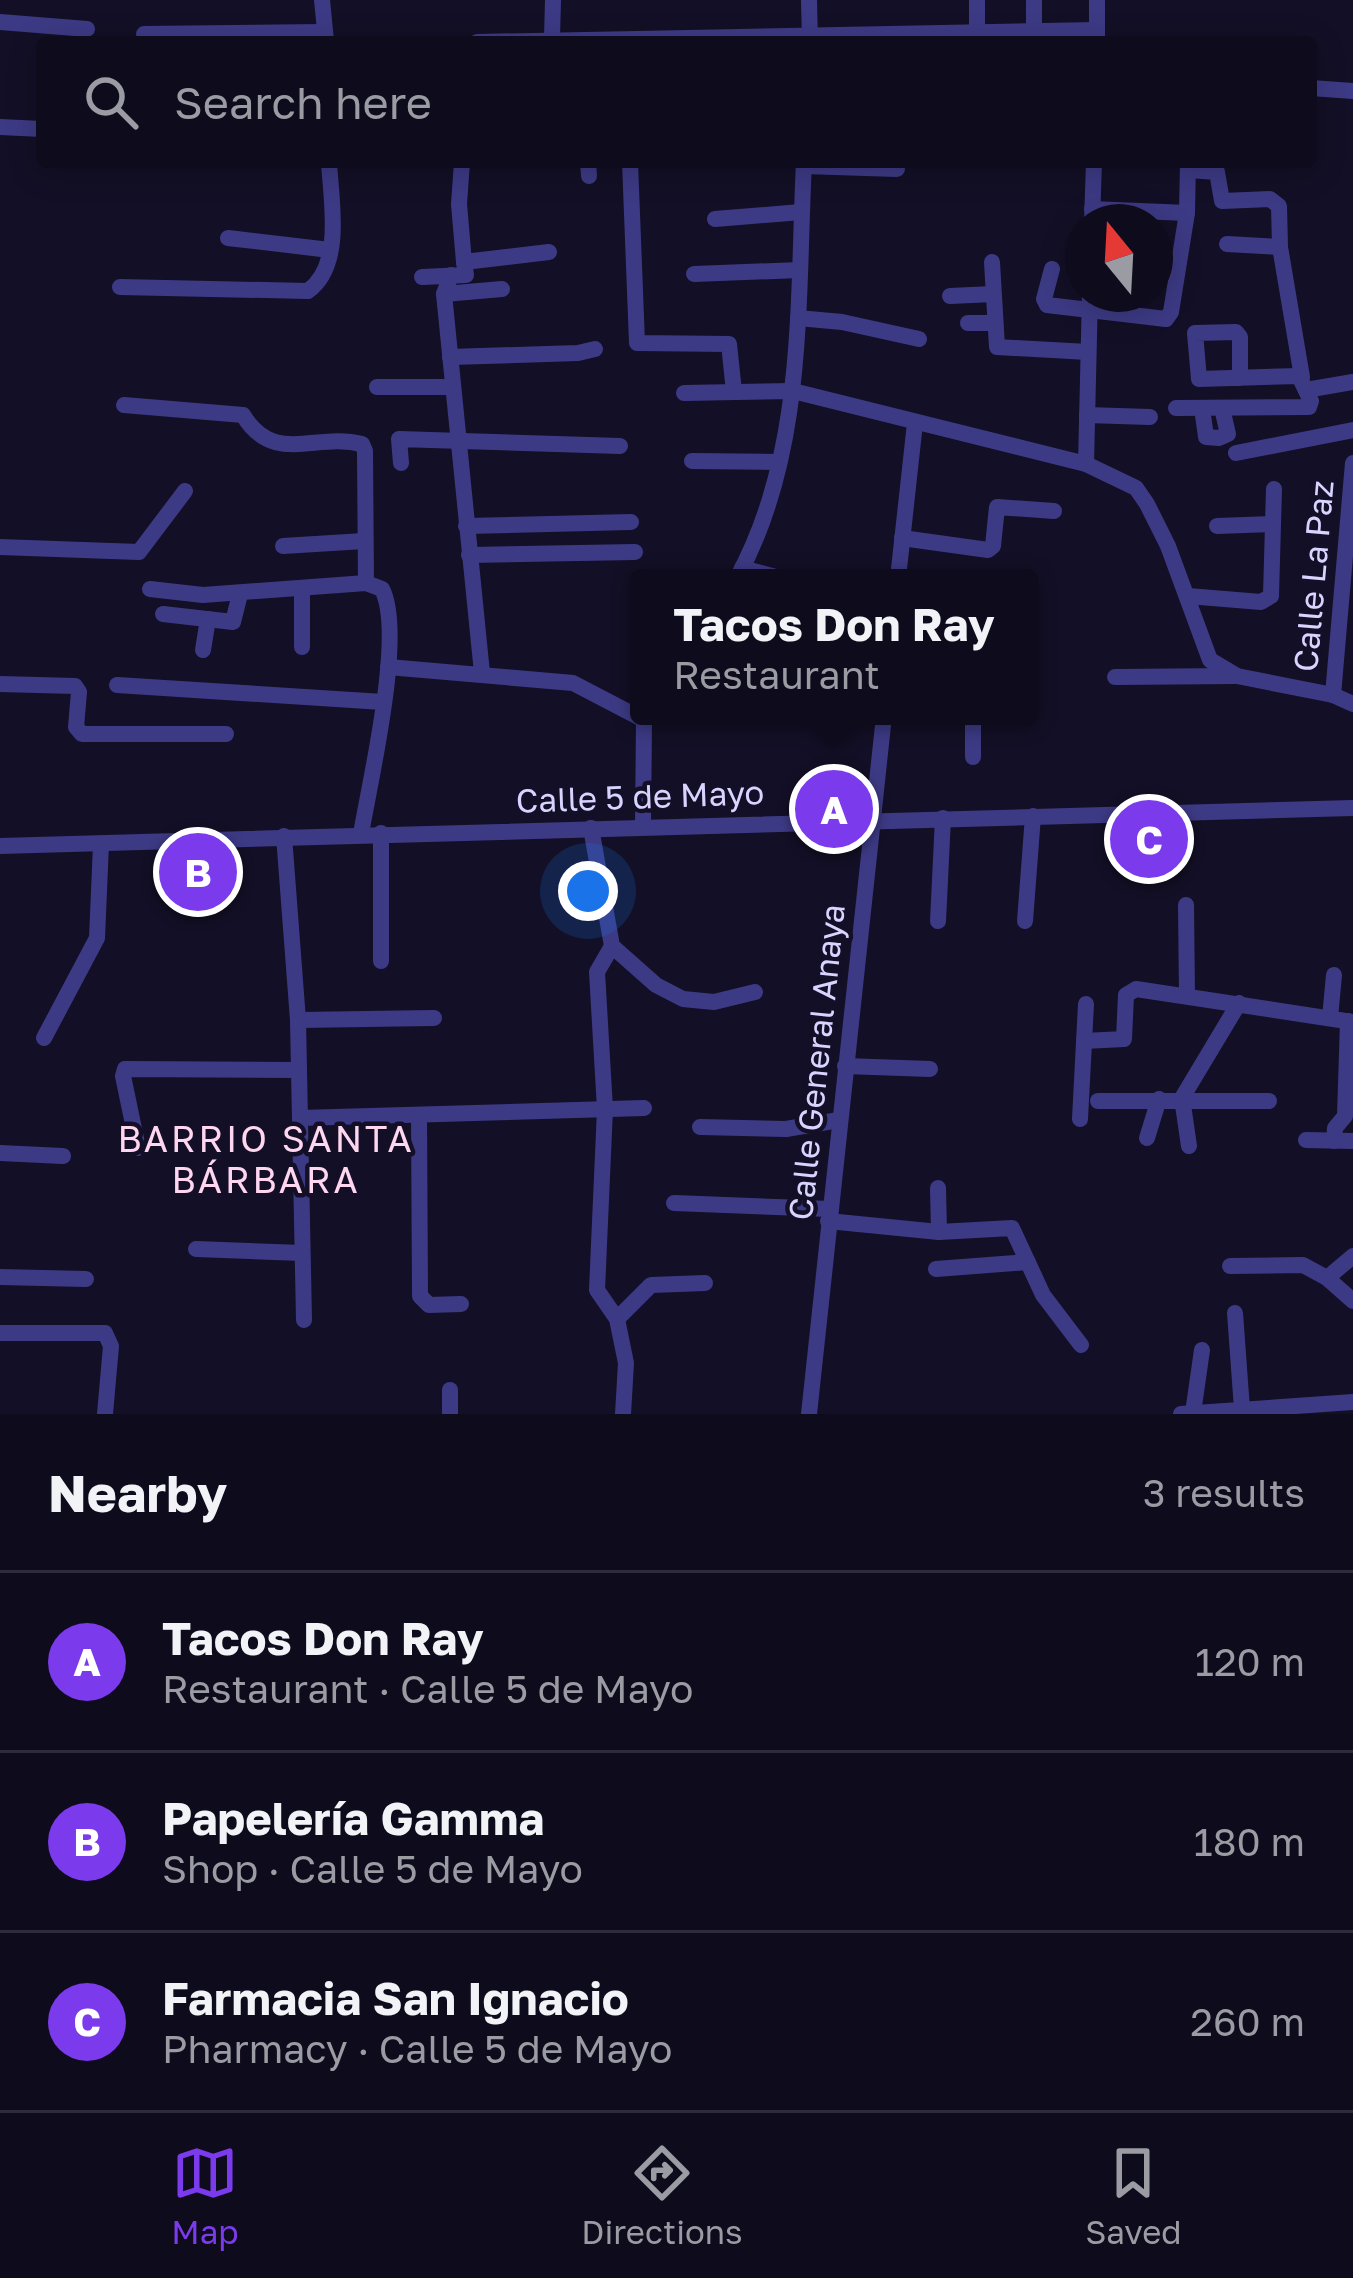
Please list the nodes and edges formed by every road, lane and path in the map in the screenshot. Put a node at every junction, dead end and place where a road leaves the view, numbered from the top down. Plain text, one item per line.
1 (322, 0) edge
2 (553, 0) edge
3 (809, 0) edge
4 (977, 0) edge
5 (1034, 0) edge
6 (1097, 0) edge
7 (0, 22) edge
8 (87, 28) dead end
9 (976, 30) junction
10 (1034, 30) junction
11 (144, 34) dead end
12 (265, 36) edge
13 (325, 36) edge
14 (553, 36) edge
15 (810, 36) edge
16 (920, 36) edge
17 (1097, 36) edge
18 (1317, 88) edge
19 (1353, 91) edge
20 (0, 127) edge
21 (36, 129) edge
22 (329, 168) edge
23 (462, 168) edge
24 (630, 168) edge
25 (804, 168) edge
26 (878, 168) edge
27 (1094, 168) edge
28 (1189, 168) edge
29 (1198, 168) edge
30 (897, 169) dead end
31 (1092, 204) edge
32 (802, 212) junction
33 (1173, 213) edge
34 (1187, 213) junction
35 (715, 219) dead end
36 (228, 238) dead end
37 (1227, 244) dead end
38 (1280, 247) junction
39 (331, 250) junction
40 (548, 252) dead end
41 (992, 262) dead end
42 (458, 268) junction
43 (1052, 269) dead end
44 (800, 271) junction
45 (694, 274) dead end
46 (422, 277) dead end
47 (120, 287) dead end
48 (502, 290) dead end
49 (444, 294) junction
50 (993, 294) junction
51 (950, 296) dead end
52 (1173, 300) edge
53 (1065, 303) edge
54 (1089, 312) edge
55 (1134, 312) edge
56 (1171, 312) edge
57 (798, 318) junction
58 (968, 323) dead end
59 (995, 323) junction
60 (919, 339) dead end
61 (595, 349) dead end
62 (1088, 352) junction
63 (450, 357) junction
64 (1240, 379) junction
65 (1353, 382) edge
66 (1304, 384) junction
67 (453, 387) junction
68 (376, 388) dead end
69 (794, 391) junction
70 (734, 392) junction
71 (684, 393) dead end
72 (124, 405) dead end
73 (1176, 408) dead end
74 (1202, 408) junction
75 (1222, 408) junction
76 (1088, 415) junction
77 (1150, 418) dead end
78 (914, 423) junction
79 (1353, 430) edge
80 (459, 443) junction
81 (620, 446) dead end
82 (1235, 453) dead end
83 (692, 461) dead end
84 (779, 462) junction
85 (401, 463) dead end
86 (1353, 463) edge
87 (1085, 464) junction
88 (1351, 484) edge
89 (1274, 489) dead end
90 (185, 491) dead end
91 (1054, 511) dead end
92 (631, 522) dead end
93 (1273, 524) junction
94 (466, 526) junction
95 (1217, 526) dead end
96 (1350, 535) edge
97 (902, 538) junction
98 (364, 541) junction
99 (283, 546) dead end
100 (0, 547) edge
101 (635, 552) dead end
102 (469, 555) junction
103 (742, 569) edge
104 (899, 569) edge
105 (366, 583) junction
106 (302, 588) junction
107 (150, 589) dead end
108 (239, 594) junction
109 (1187, 596) junction
110 (164, 614) dead end
111 (208, 619) junction
112 (302, 647) dead end
113 (203, 650) dead end
114 (388, 667) junction
115 (482, 673) junction
116 (1238, 676) junction
117 (1115, 677) dead end
118 (0, 684) edge
119 (117, 685) dead end
120 (1333, 695) junction
121 (382, 702) junction
122 (1353, 704) edge
123 (630, 709) edge
124 (650, 725) edge
125 (883, 725) edge
126 (974, 725) edge
127 (226, 734) dead end
128 (973, 757) dead end
129 (1353, 808) edge
130 (1033, 815) junction
131 (943, 818) junction
132 (874, 819) junction
133 (643, 826) junction
134 (591, 828) junction
135 (381, 833) junction
136 (361, 834) junction
137 (284, 836) junction
138 (101, 844) junction
139 (0, 846) edge
140 (1186, 905) dead end
141 (938, 921) dead end
142 (1025, 921) dead end
143 (612, 946) junction
144 (381, 961) dead end
145 (1334, 976) dead end
146 (755, 992) dead end
147 (1187, 996) junction
148 (1239, 1003) junction
149 (1086, 1004) dead end
150 (434, 1018) dead end
151 (298, 1020) junction
152 (1344, 1020) edge
153 (44, 1038) dead end
154 (1084, 1041) junction
155 (845, 1066) junction
156 (930, 1069) dead end
157 (298, 1070) junction
158 (1182, 1098) junction
159 (1159, 1099) junction
160 (1098, 1101) dead end
161 (1269, 1101) dead end
162 (644, 1108) dead end
163 (605, 1109) junction
164 (419, 1115) junction
165 (300, 1118) junction
166 (1080, 1119) dead end
167 (839, 1120) junction
168 (700, 1127) dead end
169 (1147, 1138) dead end
170 (1306, 1140) dead end
171 (1343, 1141) edge
172 (1189, 1146) dead end
173 (138, 1148) dead end
174 (0, 1153) edge
175 (63, 1156) dead end
176 (938, 1188) dead end
177 (674, 1203) dead end
178 (829, 1215) junction
179 (939, 1232) junction
180 (196, 1249) dead end
181 (302, 1253) junction
182 (1353, 1256) edge
183 (1028, 1262) junction
184 (1230, 1266) dead end
185 (936, 1269) dead end
186 (0, 1277) edge
187 (1327, 1278) junction
188 (86, 1279) dead end
189 (705, 1282) dead end
190 (1353, 1301) edge
191 (461, 1304) dead end
192 (1235, 1313) dead end
193 (617, 1319) junction
194 (304, 1320) dead end
195 (0, 1333) edge
196 (1081, 1345) dead end
197 (1202, 1350) dead end
198 (450, 1390) dead end
199 (1353, 1402) edge
200 (1242, 1409) junction
201 (1308, 1410) edge
202 (1265, 1411) edge
203 (1193, 1413) edge
204 (105, 1414) edge
205 (450, 1414) edge
206 (623, 1414) edge
207 (809, 1414) edge
208 (1181, 1414) edge

1 - 13 street
2 - 14 street
3 - 15 street
4 - 9 street
5 - 10 street
6 - 17 street
7 - 8 street
9 - 10 street
9 - 16 street
10 - 17 street
11 - 12 street
18 - 19 street
20 - 21 street
22 - 39 street
23 - 42 street
24 - 70 street
25 - 32 street
26 - 30 street
27 - 31 street
28 - 34 street
29 - 38 street
32 - 35 street
32 - 44 street
33 - 34 street
34 - 52 street
36 - 39 street
37 - 38 street
38 - 66 street
39 - 47 street
40 - 42 street
41 - 50 street
42 - 46 street
42 - 49 street
43 - 53 street
44 - 45 street
44 - 57 street
48 - 49 street
49 - 63 street
50 - 51 street
50 - 59 street
54 - 62 street
55 - 56 street
57 - 60 street
57 - 69 street
58 - 59 street
59 - 62 street
61 - 63 street
62 - 76 street
63 - 67 street
64 - 64 street
64 - 66 street
65 - 66 street
66 - 75 street
67 - 68 street
67 - 80 street
69 - 70 street
69 - 78 street
69 - 84 street
70 - 71 street
72 - 98 street
73 - 74 street
74 - 75 street
74 - 75 street
76 - 77 street
76 - 87 street
78 - 87 street
78 - 97 street
79 - 82 street
80 - 81 street
80 - 85 street
80 - 94 street
83 - 84 street
84 - 103 street
86 - 88 street, Calle La Paz
87 - 109 street
88 - 96 street, Calle La Paz
89 - 93 street
90 - 100 street
91 - 97 street
92 - 94 street
93 - 95 street
93 - 109 street
94 - 102 street
96 - 120 street, Calle La Paz
97 - 104 street
98 - 99 street
98 - 105 street
101 - 102 street
102 - 115 street
105 - 106 street
105 - 114 street
106 - 108 street
106 - 112 street
107 - 108 street
108 - 111 street
109 - 116 street
110 - 111 street
111 - 113 street
114 - 115 street
114 - 121 street
115 - 123 street
116 - 117 street
116 - 120 street
118 - 127 street
119 - 121 street
120 - 122 street
121 - 136 street
124 - 133 street
125 - 132 street, Calle General Anaya
126 - 128 street
129 - 130 street, Calle 5 de Mayo
130 - 131 street, Calle 5 de Mayo
130 - 142 street
131 - 132 street, Calle 5 de Mayo
131 - 141 street
132 - 133 street, Calle 5 de Mayo
132 - 155 street, Calle General Anaya
133 - 134 street, Calle 5 de Mayo
134 - 135 street, Calle 5 de Mayo
134 - 143 street
135 - 136 street, Calle 5 de Mayo
135 - 144 street
136 - 137 street, Calle 5 de Mayo
137 - 138 street, Calle 5 de Mayo
137 - 151 street
138 - 139 street, Calle 5 de Mayo
138 - 153 street
140 - 147 street
143 - 146 street
143 - 163 street
145 - 152 street
147 - 148 street
147 - 154 street
148 - 152 street
148 - 158 street
149 - 154 street
150 - 151 street
151 - 157 street
152 - 171 street
154 - 166 street
155 - 156 street
155 - 167 street, Calle General Anaya
157 - 165 street
157 - 173 street
158 - 159 street
158 - 161 street
158 - 172 street
159 - 160 street
159 - 169 street
162 - 163 street
163 - 164 street
163 - 193 street
164 - 165 street
164 - 191 street
165 - 181 street
167 - 168 street
167 - 178 street, Calle General Anaya
170 - 171 street
174 - 175 street
176 - 179 street
177 - 178 street
178 - 179 street
178 - 207 street, Calle General Anaya
179 - 183 street
180 - 181 street
181 - 194 street
182 - 187 street
183 - 185 street
183 - 196 street
184 - 187 street
186 - 188 street
187 - 190 street
189 - 193 street
192 - 200 street
193 - 206 street
195 - 204 street
197 - 203 street
198 - 205 street
199 - 201 street
200 - 202 street
200 - 203 street
201 - 202 street
203 - 208 street

